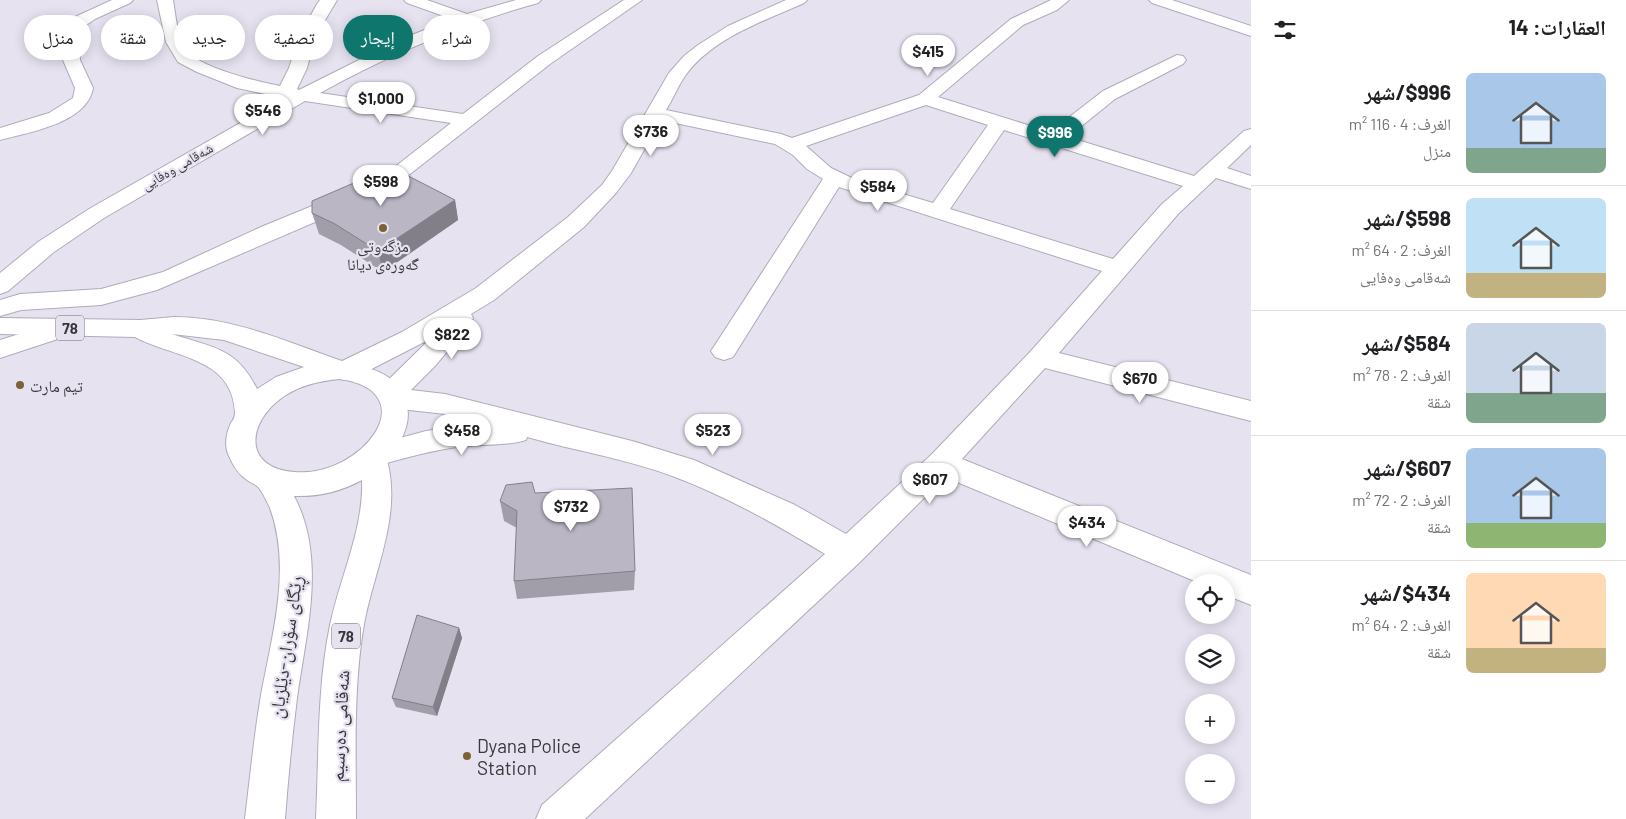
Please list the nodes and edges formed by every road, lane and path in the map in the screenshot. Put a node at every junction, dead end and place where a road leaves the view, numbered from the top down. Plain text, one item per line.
1 (125, 0) edge
2 (165, 0) edge
3 (329, 0) edge
4 (412, 0) edge
5 (533, 0) edge
6 (634, 0) edge
7 (799, 0) edge
8 (1061, 0) edge
9 (1158, 0) edge
10 (455, 15) edge
11 (480, 15) edge
12 (1251, 31) edge
13 (423, 36) edge
14 (1177, 60) dead end
15 (294, 94) junction
16 (925, 99) junction
17 (655, 113) junction
18 (466, 120) junction
19 (1000, 122) junction
20 (0, 134) edge
21 (1251, 135) edge
22 (1053, 140) junction
23 (791, 145) junction
24 (1204, 176) junction
25 (834, 178) junction
26 (1251, 184) edge
27 (938, 211) junction
28 (1117, 268) junction
29 (0, 286) edge
30 (485, 294) junction
31 (0, 308) edge
32 (0, 326) edge
33 (64, 328) junction
34 (140, 329) junction
35 (0, 349) edge
36 (724, 352) dead end
37 (1040, 357) junction
38 (342, 370) junction
39 (391, 396) junction
40 (1251, 411) edge
41 (249, 415) junction
42 (548, 432) junction
43 (372, 457) junction
44 (941, 463) junction
45 (270, 480) junction
46 (849, 552) junction
47 (1251, 590) edge
48 (265, 819) edge
49 (336, 819) edge
50 (556, 819) edge

1 - 20 street
2 - 15 street
3 - 15 street
4 - 10 street
5 - 11 street, شەقامی وەفایی
6 - 18 street
7 - 17 street
8 - 16 street
9 - 12 street
13 - 15 street, شەقامی وەفایی
14 - 22 street
15 - 18 street
15 - 29 street, شەقامی وەفایی
16 - 19 street
16 - 23 street
17 - 23 street
17 - 30 street
18 - 31 street
19 - 22 street
19 - 27 street
21 - 24 street
22 - 24 street
23 - 25 street
24 - 26 street
24 - 28 street
25 - 27 street
25 - 36 street
27 - 28 street
28 - 37 street
30 - 38 street
30 - 39 street
32 - 33 street, 78
33 - 34 street, 78
33 - 35 street
34 - 38 street
34 - 41 street
37 - 40 street
37 - 44 street
38 - 39 street
38 - 41 street
39 - 42 street
39 - 43 street
41 - 45 street
42 - 43 street
42 - 46 street
43 - 45 street
43 - 49 street, شەقامی دەرسیم / 78
44 - 46 street
44 - 47 street
45 - 48 street, ڕێگای سۆران-دێلزیان
46 - 50 street

